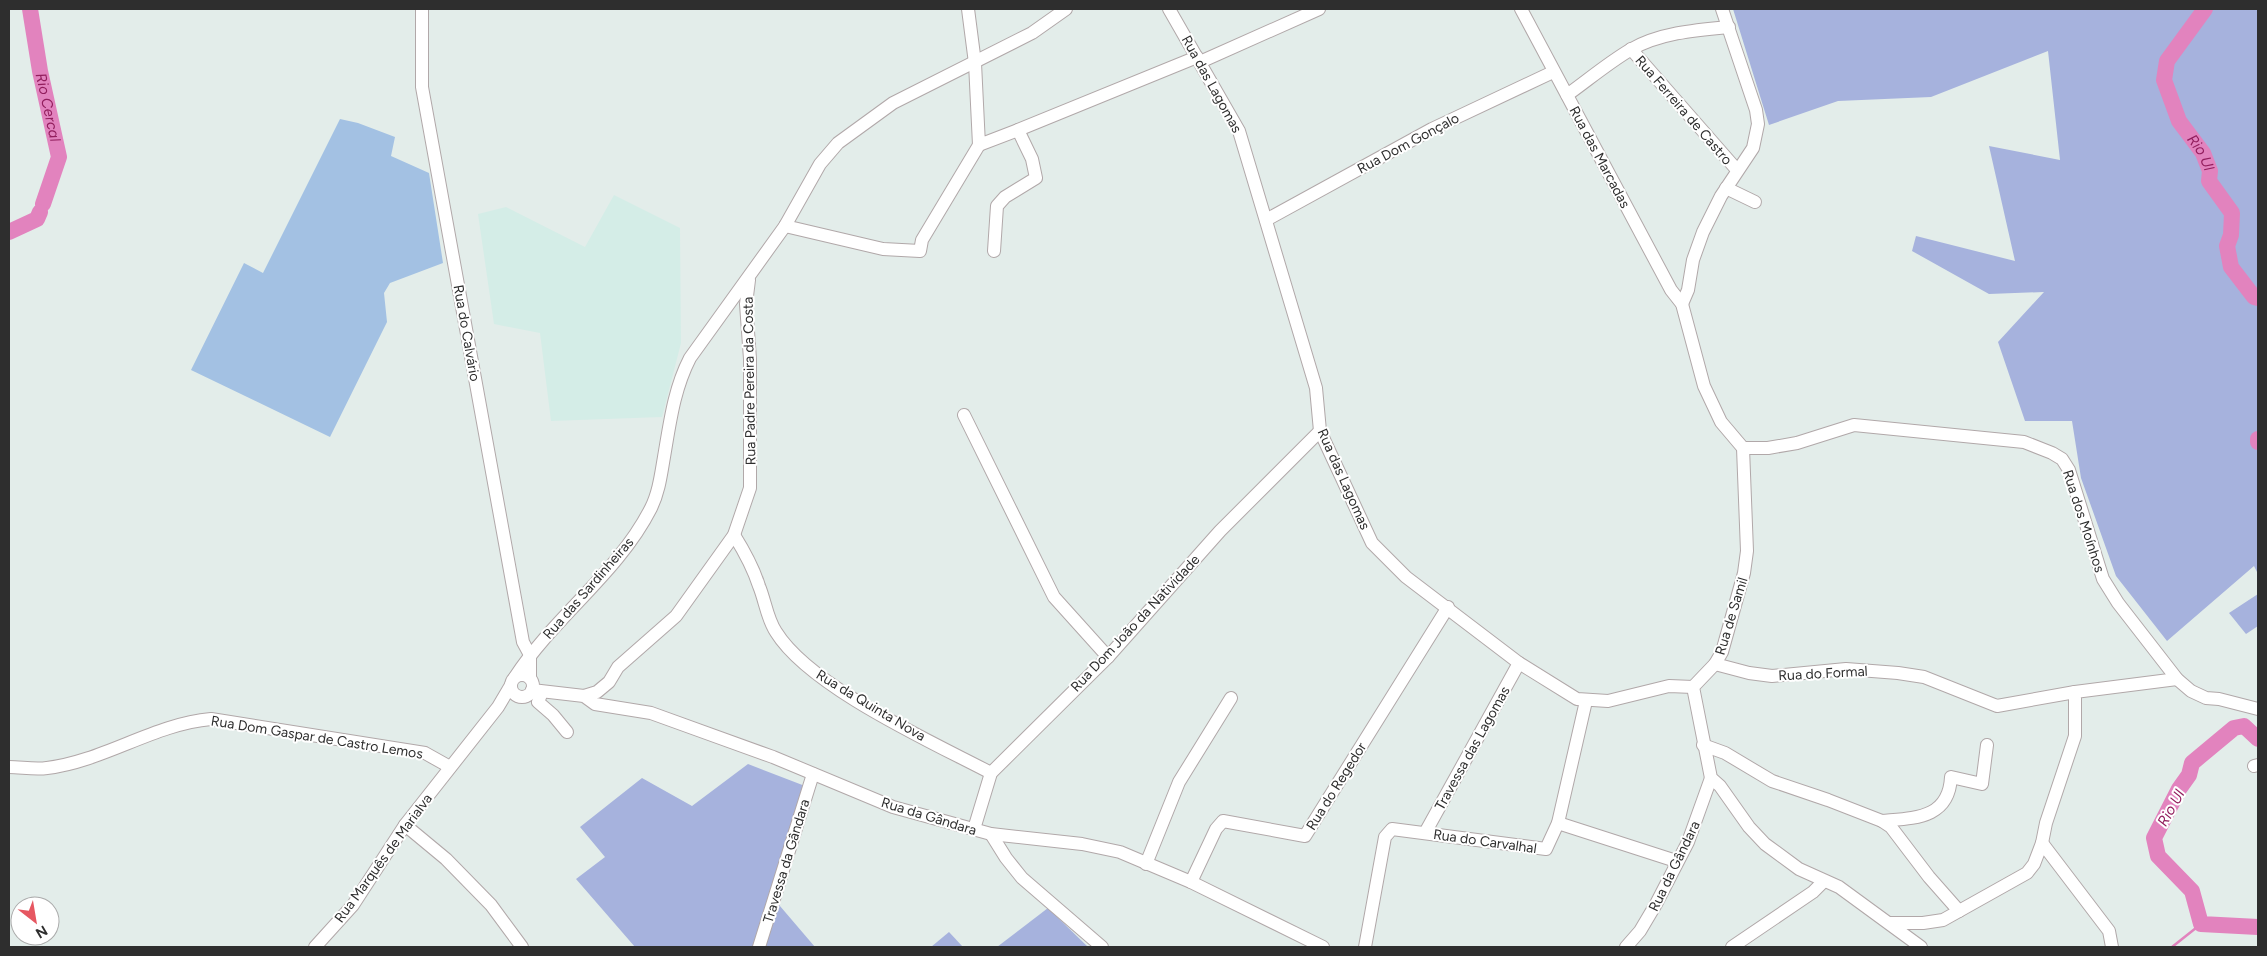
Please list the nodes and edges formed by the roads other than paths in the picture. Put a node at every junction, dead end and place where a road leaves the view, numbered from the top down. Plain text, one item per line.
1 (422, 9) edge
2 (968, 9) edge
3 (1066, 9) edge
4 (1169, 9) edge
5 (1521, 9) edge
6 (1722, 9) edge
7 (1312, 10) edge
8 (1728, 28) junction
9 (1631, 49) junction
10 (1199, 59) junction
11 (975, 63) junction
12 (1553, 72) junction
13 (1567, 95) junction
14 (1018, 130) junction
15 (979, 145) junction
16 (1737, 170) junction
17 (1726, 188) junction
18 (1756, 202) dead end
19 (1266, 220) junction
20 (785, 226) junction
21 (994, 251) dead end
22 (750, 278) junction
23 (1682, 304) junction
24 (964, 415) dead end
25 (1320, 431) junction
26 (1743, 448) junction
27 (734, 535) junction
28 (1448, 608) junction
29 (530, 655) junction
30 (1108, 657) junction
31 (1518, 663) junction
32 (1715, 664) junction
33 (2177, 679) junction
34 (515, 686) junction
35 (1693, 686) junction
36 (535, 687) junction
37 (2075, 692) junction
38 (584, 696) junction
39 (1231, 698) dead end
40 (1586, 701) junction
41 (2258, 709) edge
42 (567, 732) dead end
43 (1703, 745) junction
44 (1987, 745) dead end
45 (9, 767) edge
46 (450, 767) junction
47 (991, 773) junction
48 (813, 774) junction
49 (1711, 778) junction
50 (1882, 821) junction
51 (1558, 824) junction
52 (405, 825) junction
53 (974, 829) junction
54 (1425, 833) junction
55 (991, 834) junction
56 (2042, 843) junction
57 (1676, 861) junction
58 (1146, 864) junction
59 (1191, 882) junction
60 (1823, 882) junction
61 (1960, 911) junction
62 (1890, 923) junction
63 (315, 947) edge
64 (522, 947) edge
65 (759, 947) edge
66 (1102, 947) edge
67 (1322, 947) edge
68 (1365, 947) edge
69 (1626, 947) edge
70 (1732, 947) edge
71 (1921, 947) edge
72 (2112, 947) edge

1 - 29 street, Rua do Calvário
2 - 11 street
3 - 11 street, Rua Padre Pereira da Costa
4 - 10 street, Rua das Lagomas
5 - 12 street, Rua das Marcadas
6 - 8 street
7 - 10 street
8 - 9 street
8 - 16 street
9 - 13 street
9 - 16 street, Rua Ferreira de Castro
10 - 14 street
10 - 19 street, Rua das Lagomas
11 - 15 street
11 - 20 street, Rua Padre Pereira da Costa
12 - 13 street, Rua das Marcadas
12 - 19 street, Rua Dom Gonçalo
13 - 23 street, Rua das Marcadas
14 - 15 street
14 - 21 street
15 - 20 street
16 - 17 street
17 - 18 street
17 - 23 street
19 - 25 street, Rua das Lagomas
20 - 22 street, Rua Padre Pereira da Costa
22 - 27 street, Rua Padre Pereira da Costa
22 - 29 street, Rua das Sardinheiras
23 - 26 street
24 - 30 street
25 - 28 street, Rua das Lagomas
25 - 30 street, Rua Dom João da Natividade
26 - 32 street, Rua de Samil
26 - 33 street, Rua dos Moínhos
27 - 38 street, Rua Padre Pereira da Costa
27 - 47 street, Rua da Quinta Nova
28 - 31 street, Rua das Lagomas
28 - 59 street, Rua do Regedor
29 - 34 street, Rua das Sardinheiras
29 - 36 street
30 - 47 street, Rua Dom João da Natividade
31 - 40 street, Rua das Lagomas
31 - 54 street, Travessa das Lagomas
32 - 35 street, Rua de Samil
32 - 37 street, Rua do Formal
33 - 37 street, Rua do Formal
33 - 41 street, Rua dos Moínhos
34 - 36 street
34 - 36 street, Rua da Gândara
34 - 46 street, Rua das Sardinheiras
35 - 40 street, Rua das Lagomas
35 - 43 street
36 - 38 street, Rua da Gândara
36 - 42 street
37 - 56 street
38 - 48 street, Rua da Gândara
39 - 58 street
40 - 51 street, Rua do Carvalhal
43 - 49 street
43 - 50 street
44 - 50 street
45 - 46 street, Rua Dom Gaspar de Castro Lemos
46 - 52 street, Rua Marquês de Marialva
47 - 53 street, Rua Dom João da Natividade
48 - 53 street, Rua da Gândara
48 - 65 street, Travessa da Gândara
49 - 57 street, Rua da Gândara
49 - 60 street
50 - 61 street
51 - 54 street, Rua do Carvalhal
51 - 57 street
52 - 63 street, Rua Marquês de Marialva
52 - 64 street
53 - 55 street, Rua da Gândara
54 - 68 street, Rua do Carvalhal
55 - 58 street, Rua da Gândara
55 - 66 street
56 - 61 street
56 - 72 street
57 - 69 street, Rua da Gândara
58 - 59 street, Rua da Gândara
59 - 67 street, Rua da Gândara
60 - 62 street
60 - 70 street
61 - 62 street
62 - 71 street

